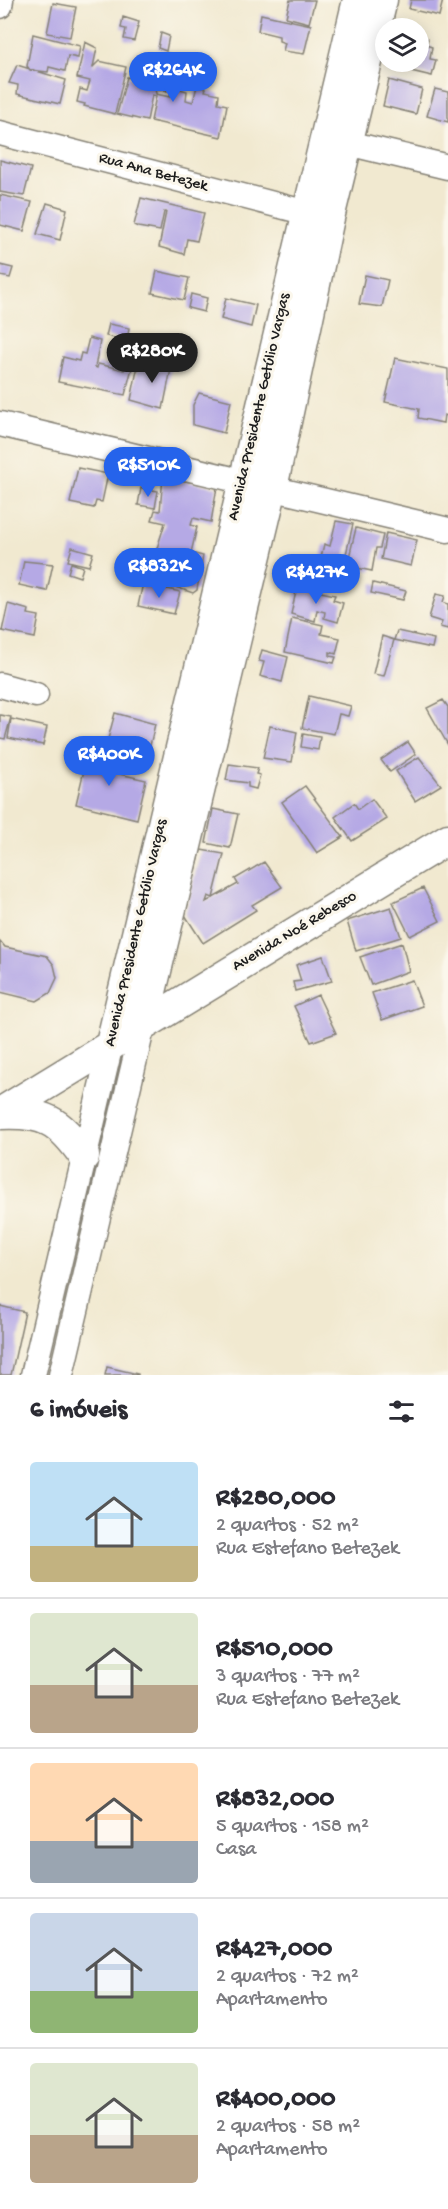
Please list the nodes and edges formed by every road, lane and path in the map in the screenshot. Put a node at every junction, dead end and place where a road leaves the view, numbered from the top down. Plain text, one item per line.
1 (1, 0) edge
2 (357, 0) edge
3 (382, 0) edge
4 (0, 6) edge
5 (0, 133) edge
6 (336, 140) junction
7 (448, 167) edge
8 (317, 215) junction
9 (0, 424) edge
10 (242, 481) junction
11 (272, 488) junction
12 (448, 530) edge
13 (0, 685) edge
14 (36, 695) dead end
15 (448, 839) edge
16 (142, 1025) junction
17 (111, 1044) junction
18 (0, 1114) edge
19 (84, 1156) junction
20 (33, 1375) edge
21 (61, 1375) edge

1 - 4 street
2 - 6 main road, Avenida Presidente Getúlio Vargas
3 - 6 main road, Avenida Presidente Getúlio Vargas
5 - 8 street, Rua Ana Betezek
6 - 7 street
6 - 8 main road, Avenida Presidente Getúlio Vargas
8 - 10 main road, Avenida Presidente Getúlio Vargas
8 - 11 main road, Avenida Presidente Getúlio Vargas
9 - 10 street
10 - 11 street
10 - 17 main road, Avenida Presidente Getúlio Vargas
11 - 12 street
11 - 16 main road, Avenida Presidente Getúlio Vargas
13 - 14 street
15 - 16 main road, Avenida Noé Rebesco
16 - 17 main road, Avenida Noé Rebesco
16 - 21 street, Avenida Presidente Getúlio Vargas
17 - 18 main road, Avenida Noé Rebesco
17 - 19 street, Avenida Presidente Getúlio Vargas
18 - 19 main road
19 - 20 street, Avenida Presidente Getúlio Vargas

